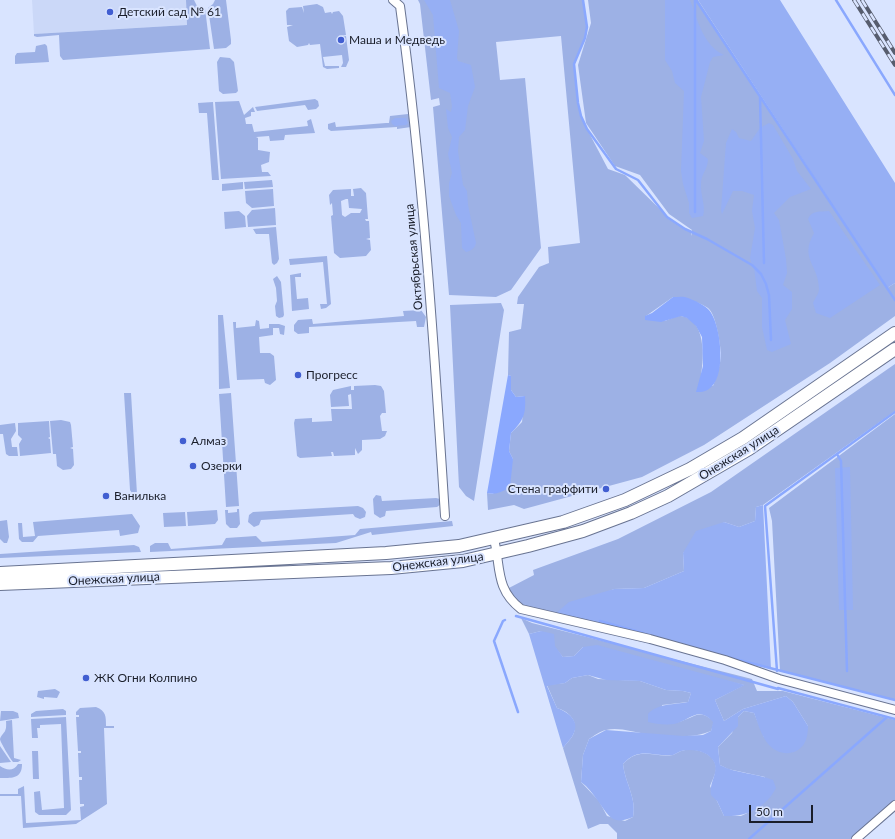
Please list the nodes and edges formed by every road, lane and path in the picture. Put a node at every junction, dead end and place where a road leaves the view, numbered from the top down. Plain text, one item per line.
1 (394, 0) edge
2 (895, 333) edge
3 (895, 349) edge
4 (445, 516) dead end
5 (494, 539) junction
6 (497, 554) junction
7 (0, 573) edge
8 (0, 584) edge
9 (895, 710) edge
10 (895, 805) edge
11 (856, 839) edge

1 - 4 street, Октябрьская улица
2 - 5 main road, Онежская улица
3 - 6 main road, Онежская улица
5 - 6 street
5 - 7 main road, Онежская улица
6 - 8 main road, Онежская улица
6 - 9 street
10 - 11 street

